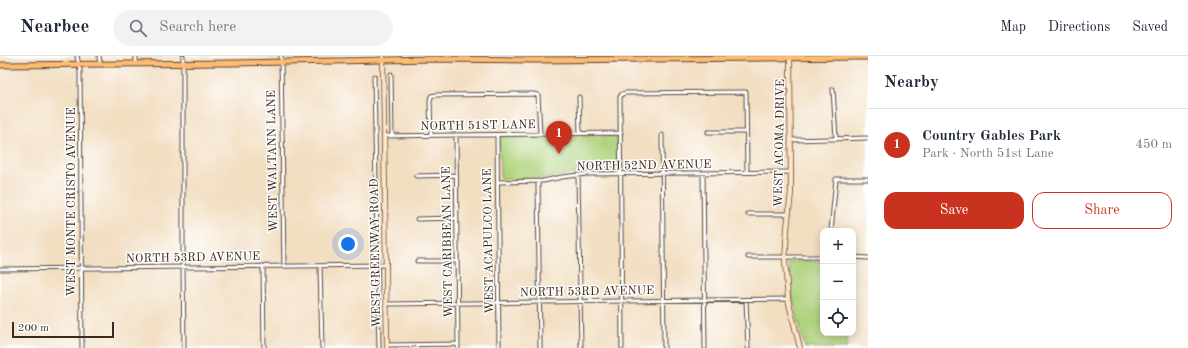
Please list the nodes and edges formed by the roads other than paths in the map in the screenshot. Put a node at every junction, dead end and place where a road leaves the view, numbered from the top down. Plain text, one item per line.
1 (77, 56) edge
2 (100, 56) edge
3 (136, 56) edge
4 (182, 56) edge
5 (790, 56) edge
6 (868, 56) edge
7 (688, 57) edge
8 (383, 58) edge
9 (485, 58) edge
10 (587, 58) edge
11 (281, 59) edge
12 (182, 63) junction
13 (79, 64) junction
14 (100, 64) junction
15 (136, 64) junction
16 (0, 65) edge
17 (391, 74) dead end
18 (374, 76) dead end
19 (833, 89) dead end
20 (579, 97) dead end
21 (708, 132) dead end
22 (746, 132) junction
23 (621, 133) junction
24 (540, 134) junction
25 (580, 134) junction
26 (431, 135) junction
27 (456, 135) junction
28 (497, 135) junction
29 (662, 135) dead end
30 (384, 136) junction
31 (392, 136) junction
32 (868, 138) edge
33 (836, 139) junction
34 (791, 140) junction
35 (376, 158) junction
36 (384, 158) junction
37 (747, 172) junction
38 (792, 172) junction
39 (662, 173) junction
40 (703, 173) junction
41 (621, 174) junction
42 (578, 175) junction
43 (416, 176) dead end
44 (456, 176) junction
45 (868, 179) edge
46 (498, 182) junction
47 (538, 182) junction
48 (748, 214) dead end
49 (789, 214) junction
50 (456, 218) junction
51 (417, 219) dead end
52 (831, 228) edge
53 (748, 257) dead end
54 (785, 257) junction
55 (820, 257) edge
56 (856, 257) edge
57 (868, 258) edge
58 (417, 261) dead end
59 (457, 261) junction
60 (378, 265) junction
61 (386, 265) junction
62 (263, 266) junction
63 (284, 266) junction
64 (320, 266) junction
65 (182, 267) junction
66 (82, 268) junction
67 (0, 269) edge
68 (788, 299) junction
69 (705, 300) junction
70 (746, 300) junction
71 (622, 301) junction
72 (663, 301) junction
73 (499, 302) junction
74 (539, 302) junction
75 (580, 302) junction
76 (457, 303) junction
77 (387, 304) junction
78 (387, 346) edge
79 (458, 346) edge
80 (82, 348) edge
81 (184, 348) edge
82 (264, 348) edge
83 (322, 348) edge
84 (379, 348) edge
85 (499, 348) edge
86 (540, 348) edge
87 (581, 348) edge
88 (622, 348) edge
89 (664, 348) edge
90 (705, 348) edge
91 (748, 348) edge
92 (800, 348) edge

1 - 13 street, WEST MONTE CRISTO AVENUE
2 - 14 street
3 - 15 street
4 - 12 street
5 - 6 main road
5 - 7 main road
5 - 34 street, WEST ACOMA DRIVE
7 - 10 main road
8 - 9 main road
8 - 11 main road
8 - 30 street, WEST GREENWAY ROAD
9 - 10 main road
11 - 12 main road
11 - 63 street, WEST WALTANN LANE
12 - 15 main road
12 - 65 street
13 - 14 main road
13 - 16 main road
13 - 66 street, WEST MONTE CRISTO AVENUE
14 - 15 main road
17 - 31 street
18 - 35 street, WEST GREENWAY ROAD
19 - 33 street
20 - 25 street
21 - 22 street
22 - 23 street
22 - 37 street
23 - 25 street, NORTH 51ST LANE
23 - 41 street
24 - 25 street, NORTH 51ST LANE
24 - 26 street
24 - 28 street, NORTH 51ST LANE
26 - 27 street, NORTH 51ST LANE
26 - 31 street, NORTH 51ST LANE
27 - 28 street, NORTH 51ST LANE
27 - 44 street, WEST CARIBBEAN LANE
28 - 46 street, WEST ACAPULCO LANE
29 - 39 street
30 - 31 street, NORTH 51ST LANE
30 - 36 street, WEST GREENWAY ROAD
32 - 33 street
33 - 34 street
34 - 38 street, WEST ACOMA DRIVE
35 - 36 street
35 - 60 street, WEST GREENWAY ROAD
36 - 61 street, WEST GREENWAY ROAD
37 - 38 street, NORTH 52ND AVENUE
37 - 40 street, NORTH 52ND AVENUE
38 - 49 street, WEST ACOMA DRIVE
39 - 40 street, NORTH 52ND AVENUE
39 - 41 street, NORTH 52ND AVENUE
39 - 72 street
40 - 69 street
41 - 42 street, NORTH 52ND AVENUE
41 - 71 street
42 - 47 street, NORTH 52ND AVENUE
42 - 75 street
43 - 44 street
44 - 50 street, WEST CARIBBEAN LANE
45 - 52 street
46 - 47 street, NORTH 52ND AVENUE
46 - 73 street, WEST ACAPULCO LANE
47 - 74 street
48 - 49 street
49 - 54 street, WEST ACOMA DRIVE
50 - 51 street
50 - 59 street, WEST CARIBBEAN LANE
53 - 54 street
54 - 55 street
54 - 68 street, WEST ACOMA DRIVE
56 - 57 street
58 - 59 street
59 - 76 street, WEST CARIBBEAN LANE
60 - 61 street, NORTH 53RD AVENUE
60 - 64 street, NORTH 53RD AVENUE
60 - 84 street, WEST GREENWAY ROAD
61 - 77 street, WEST GREENWAY ROAD
62 - 63 street, NORTH 53RD AVENUE
62 - 65 street, NORTH 53RD AVENUE
62 - 82 street
63 - 64 street, NORTH 53RD AVENUE
64 - 83 street
65 - 66 street, NORTH 53RD AVENUE
65 - 81 street
66 - 67 street, NORTH 53RD AVENUE
66 - 80 street, WEST MONTE CRISTO AVENUE
68 - 70 street, NORTH 53RD AVENUE
68 - 92 street, WEST ACOMA DRIVE
69 - 70 street, NORTH 53RD AVENUE
69 - 72 street, NORTH 53RD AVENUE
69 - 90 street
70 - 91 street
71 - 72 street, NORTH 53RD AVENUE
71 - 75 street, NORTH 53RD AVENUE
71 - 88 street
72 - 89 street
73 - 74 street, NORTH 53RD AVENUE
73 - 76 street, NORTH 53RD AVENUE
73 - 85 street, WEST ACAPULCO LANE
74 - 75 street, NORTH 53RD AVENUE
74 - 86 street
75 - 87 street
76 - 77 street, NORTH 53RD AVENUE
76 - 79 street, WEST CARIBBEAN LANE
77 - 78 street, WEST GREENWAY ROAD
78 - 79 street

